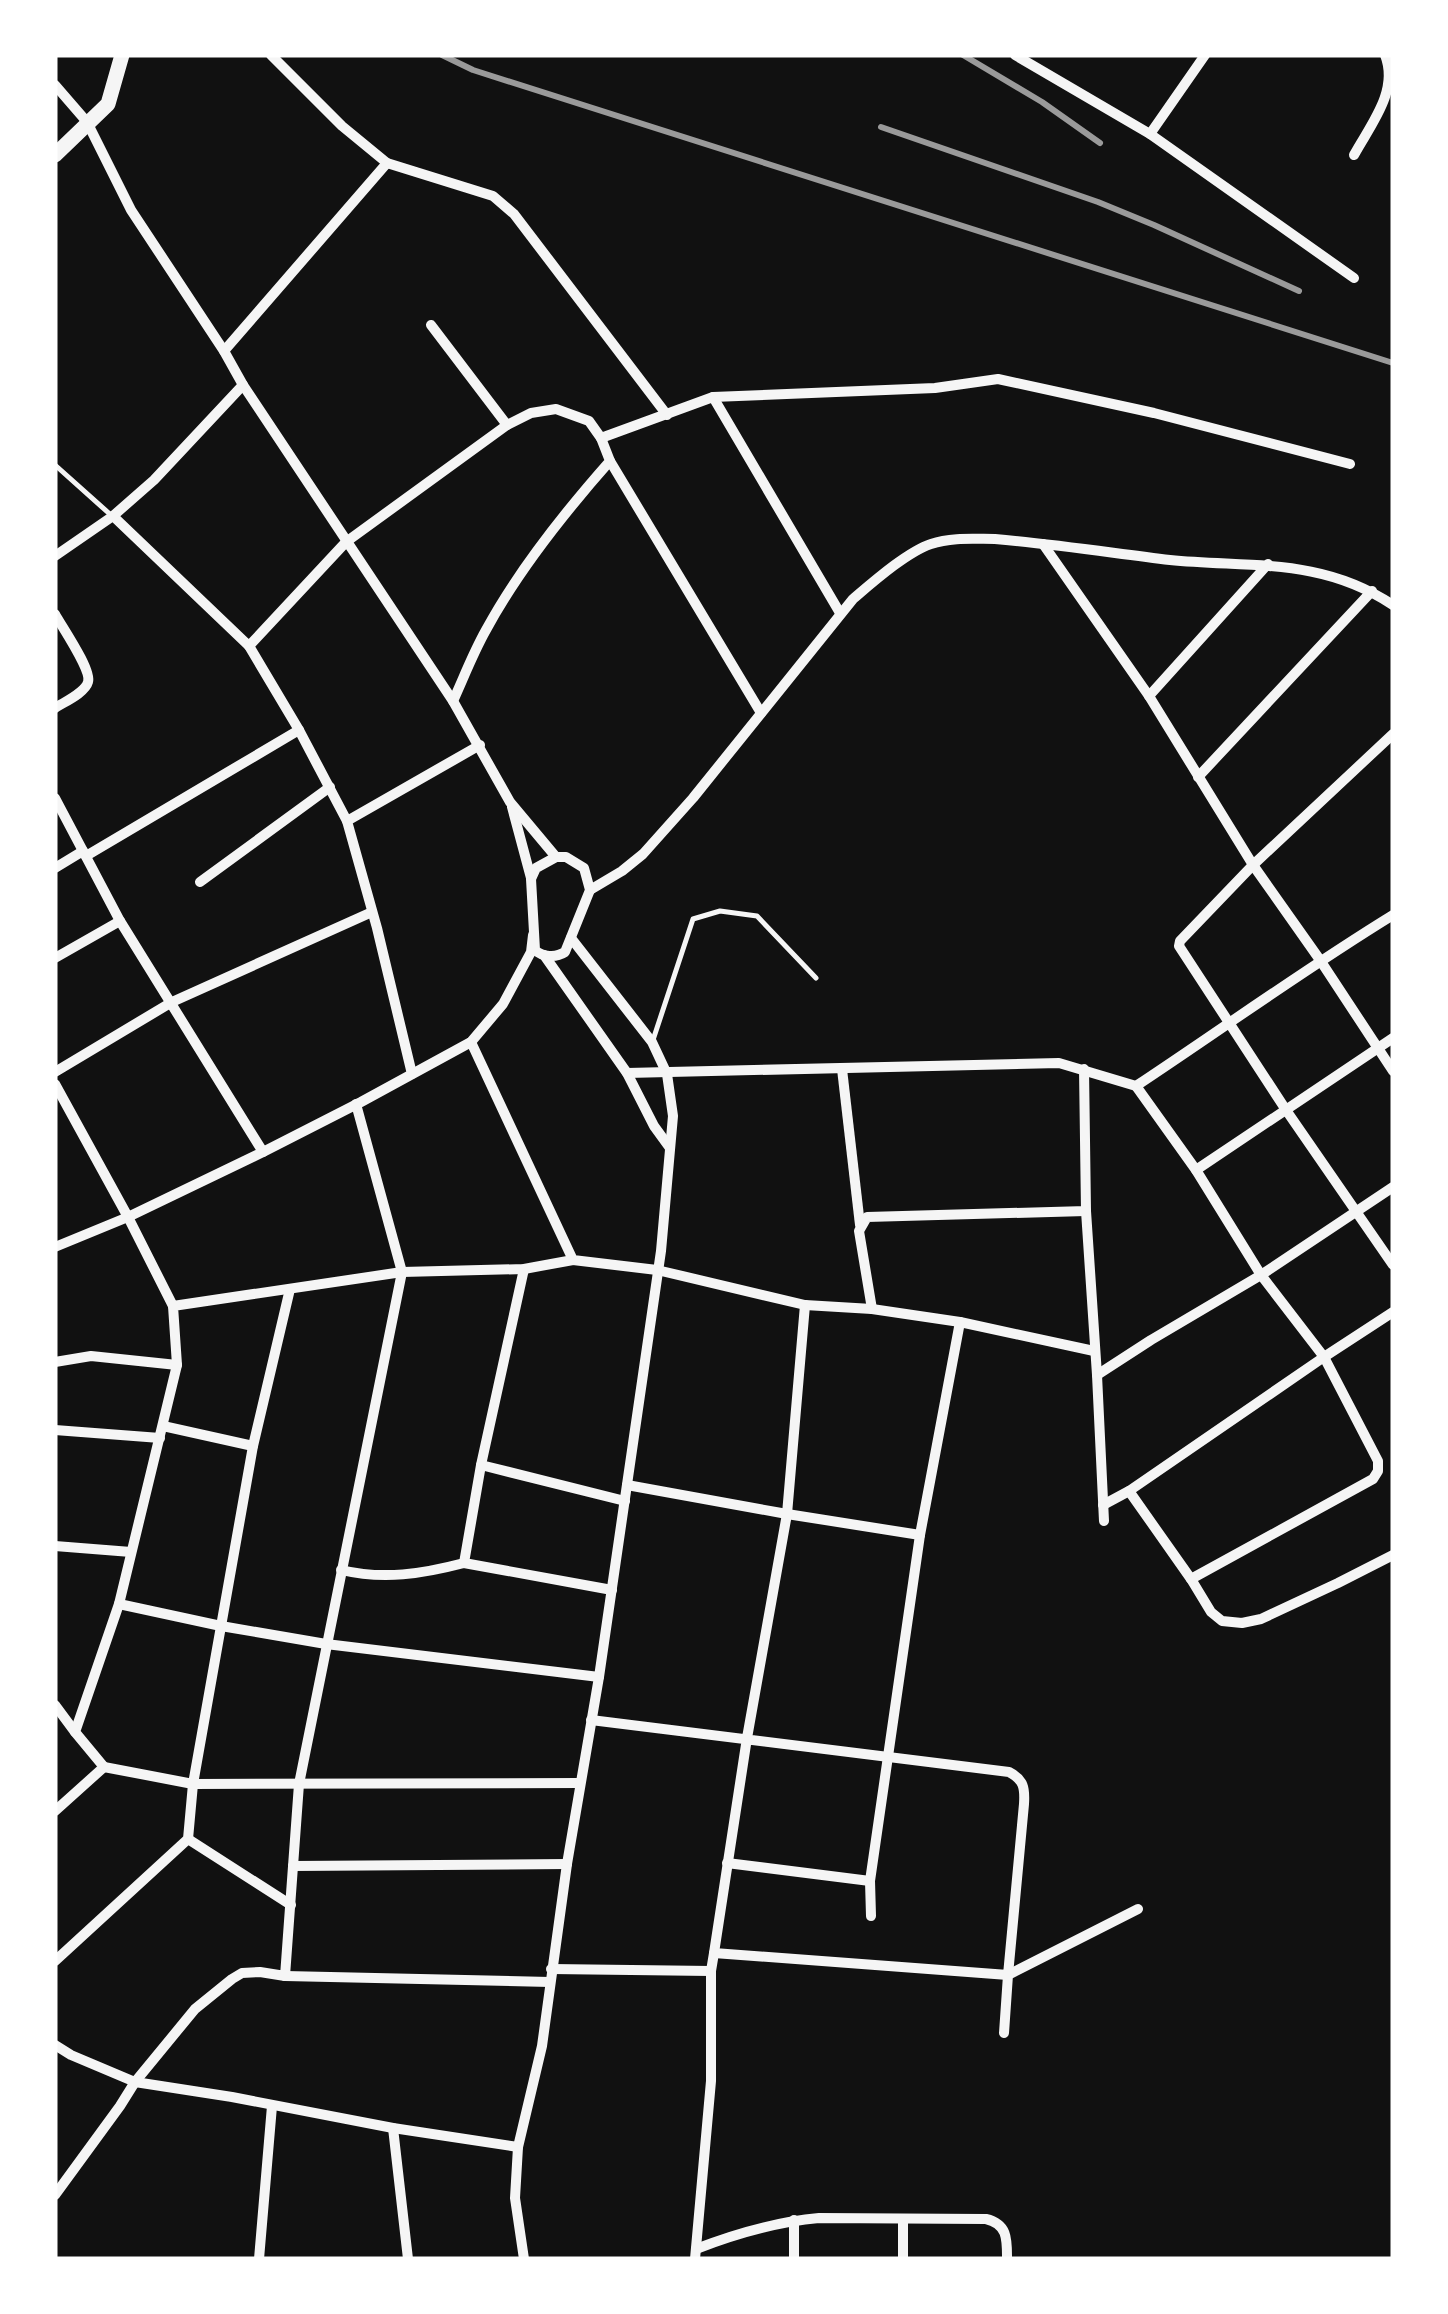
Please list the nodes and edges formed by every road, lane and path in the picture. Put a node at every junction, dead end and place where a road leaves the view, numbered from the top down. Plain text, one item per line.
1 (122, 55) edge
2 (271, 55) edge
3 (1015, 55) edge
4 (1204, 55) edge
5 (1385, 55) edge
6 (55, 85) edge
7 (87, 122) junction
8 (1150, 134) junction
9 (55, 155) edge
10 (1354, 155) dead end
11 (386, 163) junction
12 (1354, 278) dead end
13 (431, 326) dead end
14 (224, 351) junction
15 (243, 385) junction
16 (713, 397) junction
17 (666, 415) junction
18 (507, 424) junction
19 (601, 438) junction
20 (610, 461) junction
21 (1350, 464) dead end
22 (55, 465) edge
23 (113, 516) junction
24 (346, 542) junction
25 (1043, 544) junction
26 (55, 556) edge
27 (1268, 564) junction
28 (1372, 591) junction
29 (1393, 605) edge
30 (840, 613) junction
31 (55, 614) edge
32 (249, 646) junction
33 (1149, 696) junction
34 (453, 701) junction
35 (55, 708) edge
36 (761, 713) junction
37 (299, 730) junction
38 (1393, 734) edge
39 (480, 745) junction
40 (1198, 777) junction
41 (330, 787) junction
42 (55, 798) edge
43 (510, 802) junction
44 (347, 821) junction
45 (85, 854) junction
46 (556, 857) junction
47 (1253, 865) junction
48 (55, 868) edge
49 (531, 879) junction
50 (200, 882) dead end
51 (590, 890) junction
52 (372, 912) junction
53 (1393, 915) edge
54 (120, 920) junction
55 (572, 938) junction
56 (537, 952) junction
57 (55, 958) edge
58 (1320, 960) junction
59 (816, 978) dead end
60 (172, 1002) junction
61 (1230, 1024) junction
62 (1393, 1038) edge
63 (471, 1042) junction
64 (652, 1042) junction
65 (1378, 1048) junction
66 (842, 1069) junction
67 (1084, 1069) junction
68 (1393, 1071) edge
69 (55, 1072) edge
70 (627, 1073) junction
71 (412, 1074) junction
72 (667, 1074) junction
73 (55, 1084) edge
74 (1136, 1086) junction
75 (356, 1104) junction
76 (1286, 1110) junction
77 (670, 1148) junction
78 (263, 1152) junction
79 (1196, 1170) junction
80 (1393, 1187) edge
81 (1086, 1210) junction
82 (1357, 1212) junction
83 (128, 1216) junction
84 (860, 1226) junction
85 (55, 1247) edge
86 (573, 1260) junction
87 (1393, 1266) edge
88 (524, 1269) junction
89 (657, 1270) junction
90 (402, 1272) junction
91 (1262, 1275) junction
92 (290, 1289) junction
93 (806, 1305) junction
94 (174, 1306) junction
95 (872, 1309) junction
96 (1393, 1312) edge
97 (960, 1322) junction
98 (1094, 1351) junction
99 (1324, 1356) junction
100 (55, 1362) edge
101 (177, 1364) junction
102 (1098, 1376) junction
103 (163, 1426) junction
104 (55, 1430) edge
105 (160, 1438) junction
106 (254, 1446) junction
107 (481, 1465) junction
108 (1393, 1467) edge
109 (1378, 1471) junction
110 (628, 1485) junction
111 (1130, 1491) junction
112 (625, 1501) junction
113 (1102, 1505) junction
114 (787, 1514) junction
115 (1104, 1521) dead end
116 (920, 1536) junction
117 (55, 1546) edge
118 (131, 1552) junction
119 (1393, 1555) edge
120 (464, 1563) junction
121 (341, 1570) junction
122 (1191, 1579) junction
123 (612, 1590) junction
124 (119, 1604) junction
125 (221, 1626) junction
126 (326, 1644) junction
127 (599, 1677) junction
128 (55, 1705) edge
129 (591, 1720) junction
130 (76, 1732) junction
131 (746, 1738) junction
132 (887, 1757) junction
133 (104, 1767) junction
134 (580, 1783) junction
135 (192, 1784) junction
136 (299, 1784) junction
137 (55, 1811) edge
138 (188, 1840) junction
139 (727, 1863) junction
140 (566, 1864) junction
141 (293, 1866) junction
142 (870, 1881) junction
143 (291, 1906) junction
144 (1138, 1909) dead end
145 (871, 1916) dead end
146 (714, 1954) junction
147 (55, 1961) edge
148 (551, 1969) junction
149 (712, 1970) junction
150 (1008, 1975) junction
151 (285, 1976) junction
152 (550, 1982) junction
153 (1004, 2032) dead end
154 (55, 2045) edge
155 (135, 2082) junction
156 (272, 2106) junction
157 (394, 2128) junction
158 (518, 2147) junction
159 (55, 2195) edge
160 (904, 2219) junction
161 (794, 2220) junction
162 (696, 2254) edge
163 (258, 2259) edge
164 (408, 2259) edge
165 (524, 2259) edge
166 (794, 2259) edge
167 (903, 2259) edge
168 (1007, 2259) edge

1 - 7 main road
2 - 11 street
3 - 8 street
4 - 8 street
5 - 10 street
6 - 7 street
7 - 9 main road
7 - 14 street
8 - 12 street
11 - 14 street
11 - 17 street
13 - 18 street
14 - 15 street
15 - 23 street
15 - 24 street
16 - 17 street
16 - 21 street
16 - 30 street
17 - 19 street
18 - 19 street
18 - 24 street
19 - 20 street
20 - 34 street
20 - 36 street
22 - 23 lane
23 - 26 street
23 - 32 street
24 - 32 street
24 - 34 street
25 - 27 street
25 - 30 street
25 - 33 street
27 - 28 street
27 - 33 street
28 - 29 street
28 - 40 street
30 - 36 street
31 - 35 street
32 - 37 street
33 - 40 street
34 - 39 street
36 - 51 street
37 - 41 street
37 - 45 street
38 - 47 street
39 - 43 street
39 - 44 street
40 - 47 street
41 - 44 street
41 - 50 street
42 - 45 street
43 - 46 street
43 - 49 street
44 - 52 street
45 - 48 street
45 - 54 street
46 - 49 street
46 - 51 street
47 - 58 street
47 - 61 street
49 - 56 street
51 - 55 street
52 - 60 street
52 - 71 street
53 - 58 street
54 - 57 street
54 - 60 street
55 - 56 street
55 - 64 street
56 - 63 street
56 - 70 street
58 - 61 street
58 - 65 street
59 - 64 lane
60 - 69 street
60 - 78 street
61 - 74 street
61 - 76 street
62 - 65 street
63 - 71 street
63 - 86 street
64 - 72 street
65 - 68 street
65 - 76 street
66 - 67 street
66 - 72 street
66 - 84 street
67 - 74 street
67 - 81 street
70 - 72 street
70 - 77 street
71 - 75 street
72 - 77 street
73 - 83 street
74 - 79 street
75 - 78 street
75 - 90 street
76 - 79 street
76 - 82 street
77 - 89 street
78 - 83 street
79 - 91 street
80 - 82 street
81 - 84 street
81 - 98 street
82 - 87 street
82 - 91 street
83 - 85 street
83 - 94 street
84 - 95 street
86 - 88 street
86 - 89 street
88 - 90 street
88 - 107 street
89 - 93 street
89 - 110 street
90 - 92 street
90 - 121 street
91 - 99 street
91 - 102 street
92 - 94 street
92 - 106 street
93 - 95 street
93 - 114 street
94 - 101 street
95 - 97 street
96 - 99 street
97 - 98 street
97 - 116 street
98 - 102 street
99 - 109 street
99 - 111 street
100 - 101 street
101 - 103 street
102 - 113 street
103 - 105 street
103 - 106 street
104 - 105 street
105 - 118 street
106 - 125 street
107 - 112 street
107 - 120 street
108 - 109 street
109 - 122 street
110 - 112 street
110 - 114 street
111 - 113 street
111 - 122 street
112 - 123 street
113 - 115 street
114 - 116 street
114 - 131 street
116 - 132 street
117 - 118 street
118 - 124 street
119 - 122 street
120 - 121 street
120 - 123 street
121 - 126 street
123 - 127 street
124 - 125 street
124 - 130 street
125 - 126 street
125 - 135 street
126 - 127 street
126 - 136 street
127 - 129 street
128 - 130 street
129 - 131 street
129 - 134 street
130 - 133 street
131 - 132 street
131 - 139 street
132 - 142 street
132 - 150 street
133 - 135 street
133 - 137 street
134 - 136 street
134 - 140 street
135 - 136 street
135 - 138 street
136 - 141 street
138 - 143 street
138 - 147 street
139 - 142 street
139 - 146 street
140 - 141 street
140 - 148 street
141 - 143 street
142 - 145 street
143 - 151 street
144 - 150 street
146 - 149 street
146 - 150 street
148 - 149 street
148 - 152 street
149 - 162 street
150 - 153 street
151 - 152 street
151 - 155 street
152 - 158 street
154 - 155 street
155 - 156 street
155 - 159 street
156 - 157 street
156 - 163 street
157 - 158 street
157 - 164 street
158 - 165 street
160 - 161 street
160 - 167 street
160 - 168 street
161 - 162 street
161 - 166 street

